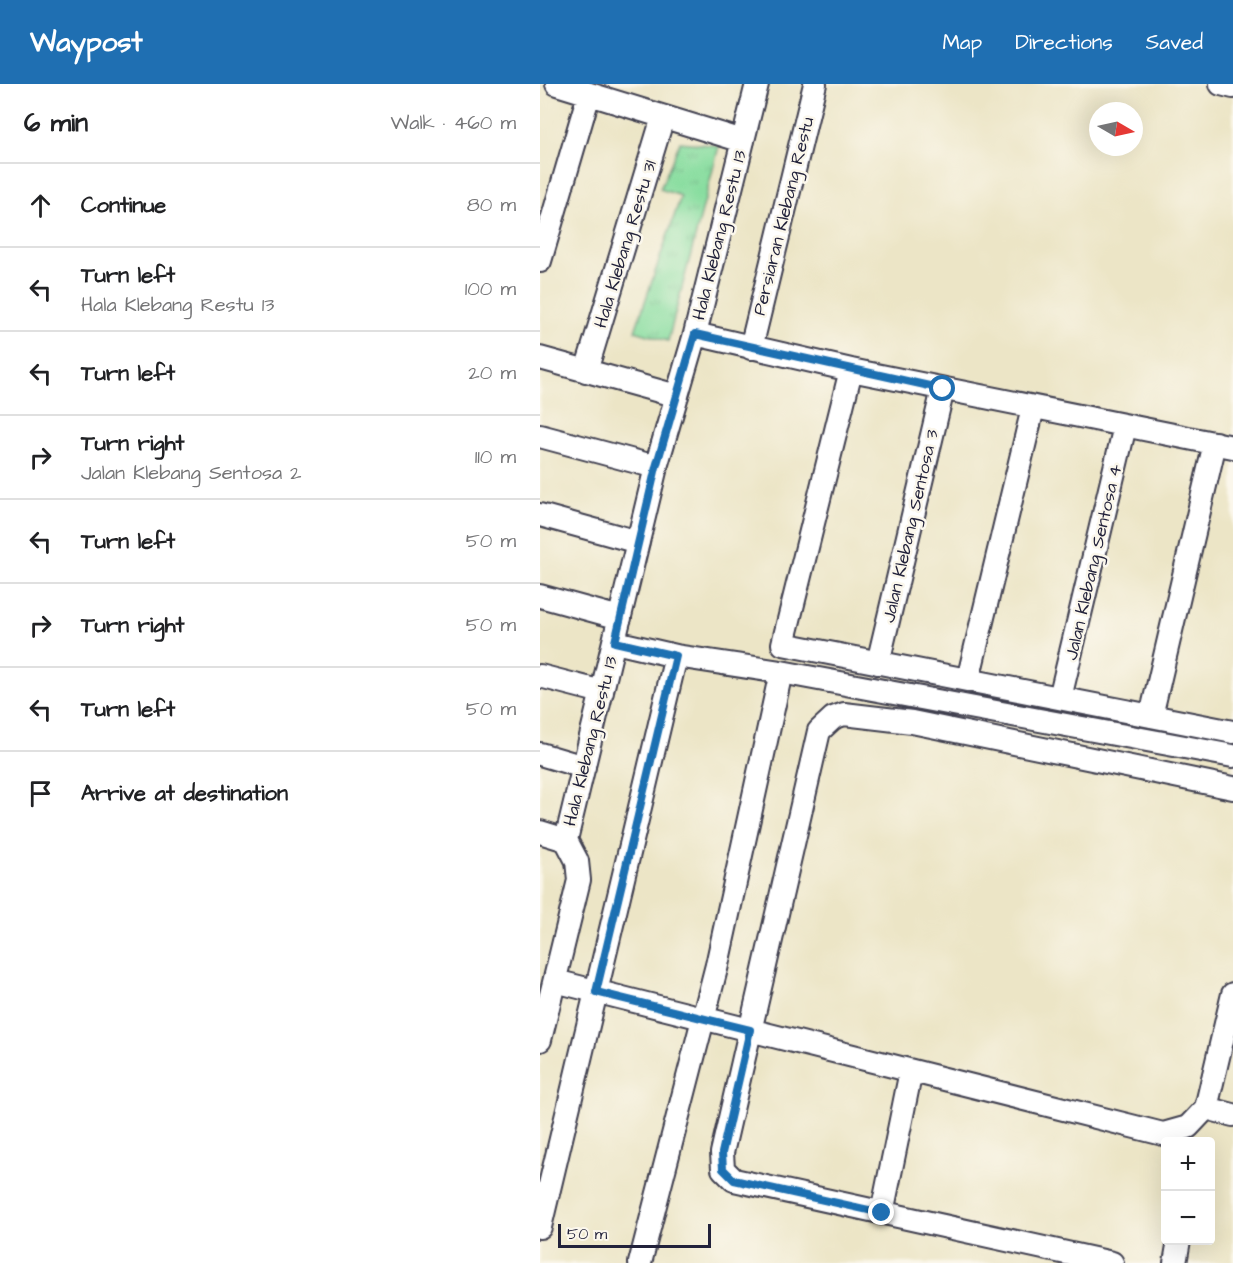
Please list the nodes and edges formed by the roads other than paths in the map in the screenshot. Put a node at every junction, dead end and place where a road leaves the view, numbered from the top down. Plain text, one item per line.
1 (557, 84) edge
2 (757, 84) edge
3 (815, 84) edge
4 (1221, 84) edge
5 (1233, 87) edge
6 (589, 94) junction
7 (663, 117) junction
8 (743, 141) junction
9 (540, 261) edge
10 (695, 334) junction
11 (751, 348) junction
12 (540, 358) edge
13 (586, 370) junction
14 (851, 370) junction
15 (943, 389) junction
16 (677, 396) junction
17 (1033, 408) junction
18 (1125, 426) junction
19 (540, 436) edge
20 (1224, 445) edge
21 (656, 467) junction
22 (540, 515) edge
23 (638, 542) junction
24 (540, 596) edge
25 (620, 618) junction
26 (615, 642) junction
27 (676, 656) junction
28 (878, 663) junction
29 (781, 672) junction
30 (540, 675) edge
31 (968, 680) junction
32 (602, 692) junction
33 (1060, 698) junction
34 (1150, 716) junction
35 (1233, 732) edge
36 (540, 754) edge
37 (1233, 756) edge
38 (584, 767) junction
39 (1233, 788) edge
40 (540, 832) edge
41 (566, 840) junction
42 (555, 981) junction
43 (596, 992) junction
44 (1233, 994) edge
45 (704, 1018) junction
46 (750, 1030) junction
47 (540, 1040) edge
48 (911, 1071) junction
49 (1206, 1108) junction
50 (1233, 1115) edge
51 (882, 1213) junction
52 (540, 1227) edge
53 (1178, 1245) edge
54 (640, 1263) edge
55 (1112, 1263) edge
56 (1175, 1263) edge

1 - 6 street
2 - 8 street, Hala Klebang Restu 13
3 - 11 street, Persiaran Klebang Restu
4 - 5 street
6 - 7 street
6 - 9 street
7 - 8 street
7 - 13 street, Hala Klebang Restu 31
8 - 10 street, Hala Klebang Restu 13
10 - 11 street
10 - 16 street, Hala Klebang Restu 13
11 - 14 street
12 - 13 street
13 - 16 street
14 - 15 street
14 - 28 street
15 - 17 street
15 - 28 street, Jalan Klebang Sentosa 3
16 - 21 street, Hala Klebang Restu 13
17 - 18 street
17 - 31 street
18 - 20 street
18 - 33 street, Jalan Klebang Sentosa 4
19 - 21 street
20 - 34 street
21 - 23 street, Hala Klebang Restu 13
22 - 23 street
23 - 25 street, Hala Klebang Restu 13
24 - 25 street
25 - 26 street, Hala Klebang Restu 13
26 - 27 street
26 - 32 street, Hala Klebang Restu 13
27 - 29 street
27 - 43 street
28 - 31 street
29 - 37 street
29 - 45 street
30 - 32 street
31 - 33 street
32 - 38 street, Hala Klebang Restu 13
33 - 34 street
34 - 35 street
36 - 38 street
38 - 41 street, Hala Klebang Restu 13
39 - 46 street
40 - 41 street
41 - 42 street
42 - 43 street
42 - 47 street
43 - 45 street
43 - 52 street
44 - 49 street
45 - 46 street
45 - 54 street
46 - 48 street
46 - 51 street
48 - 49 street
48 - 51 street
49 - 50 street
51 - 55 street
53 - 56 street

